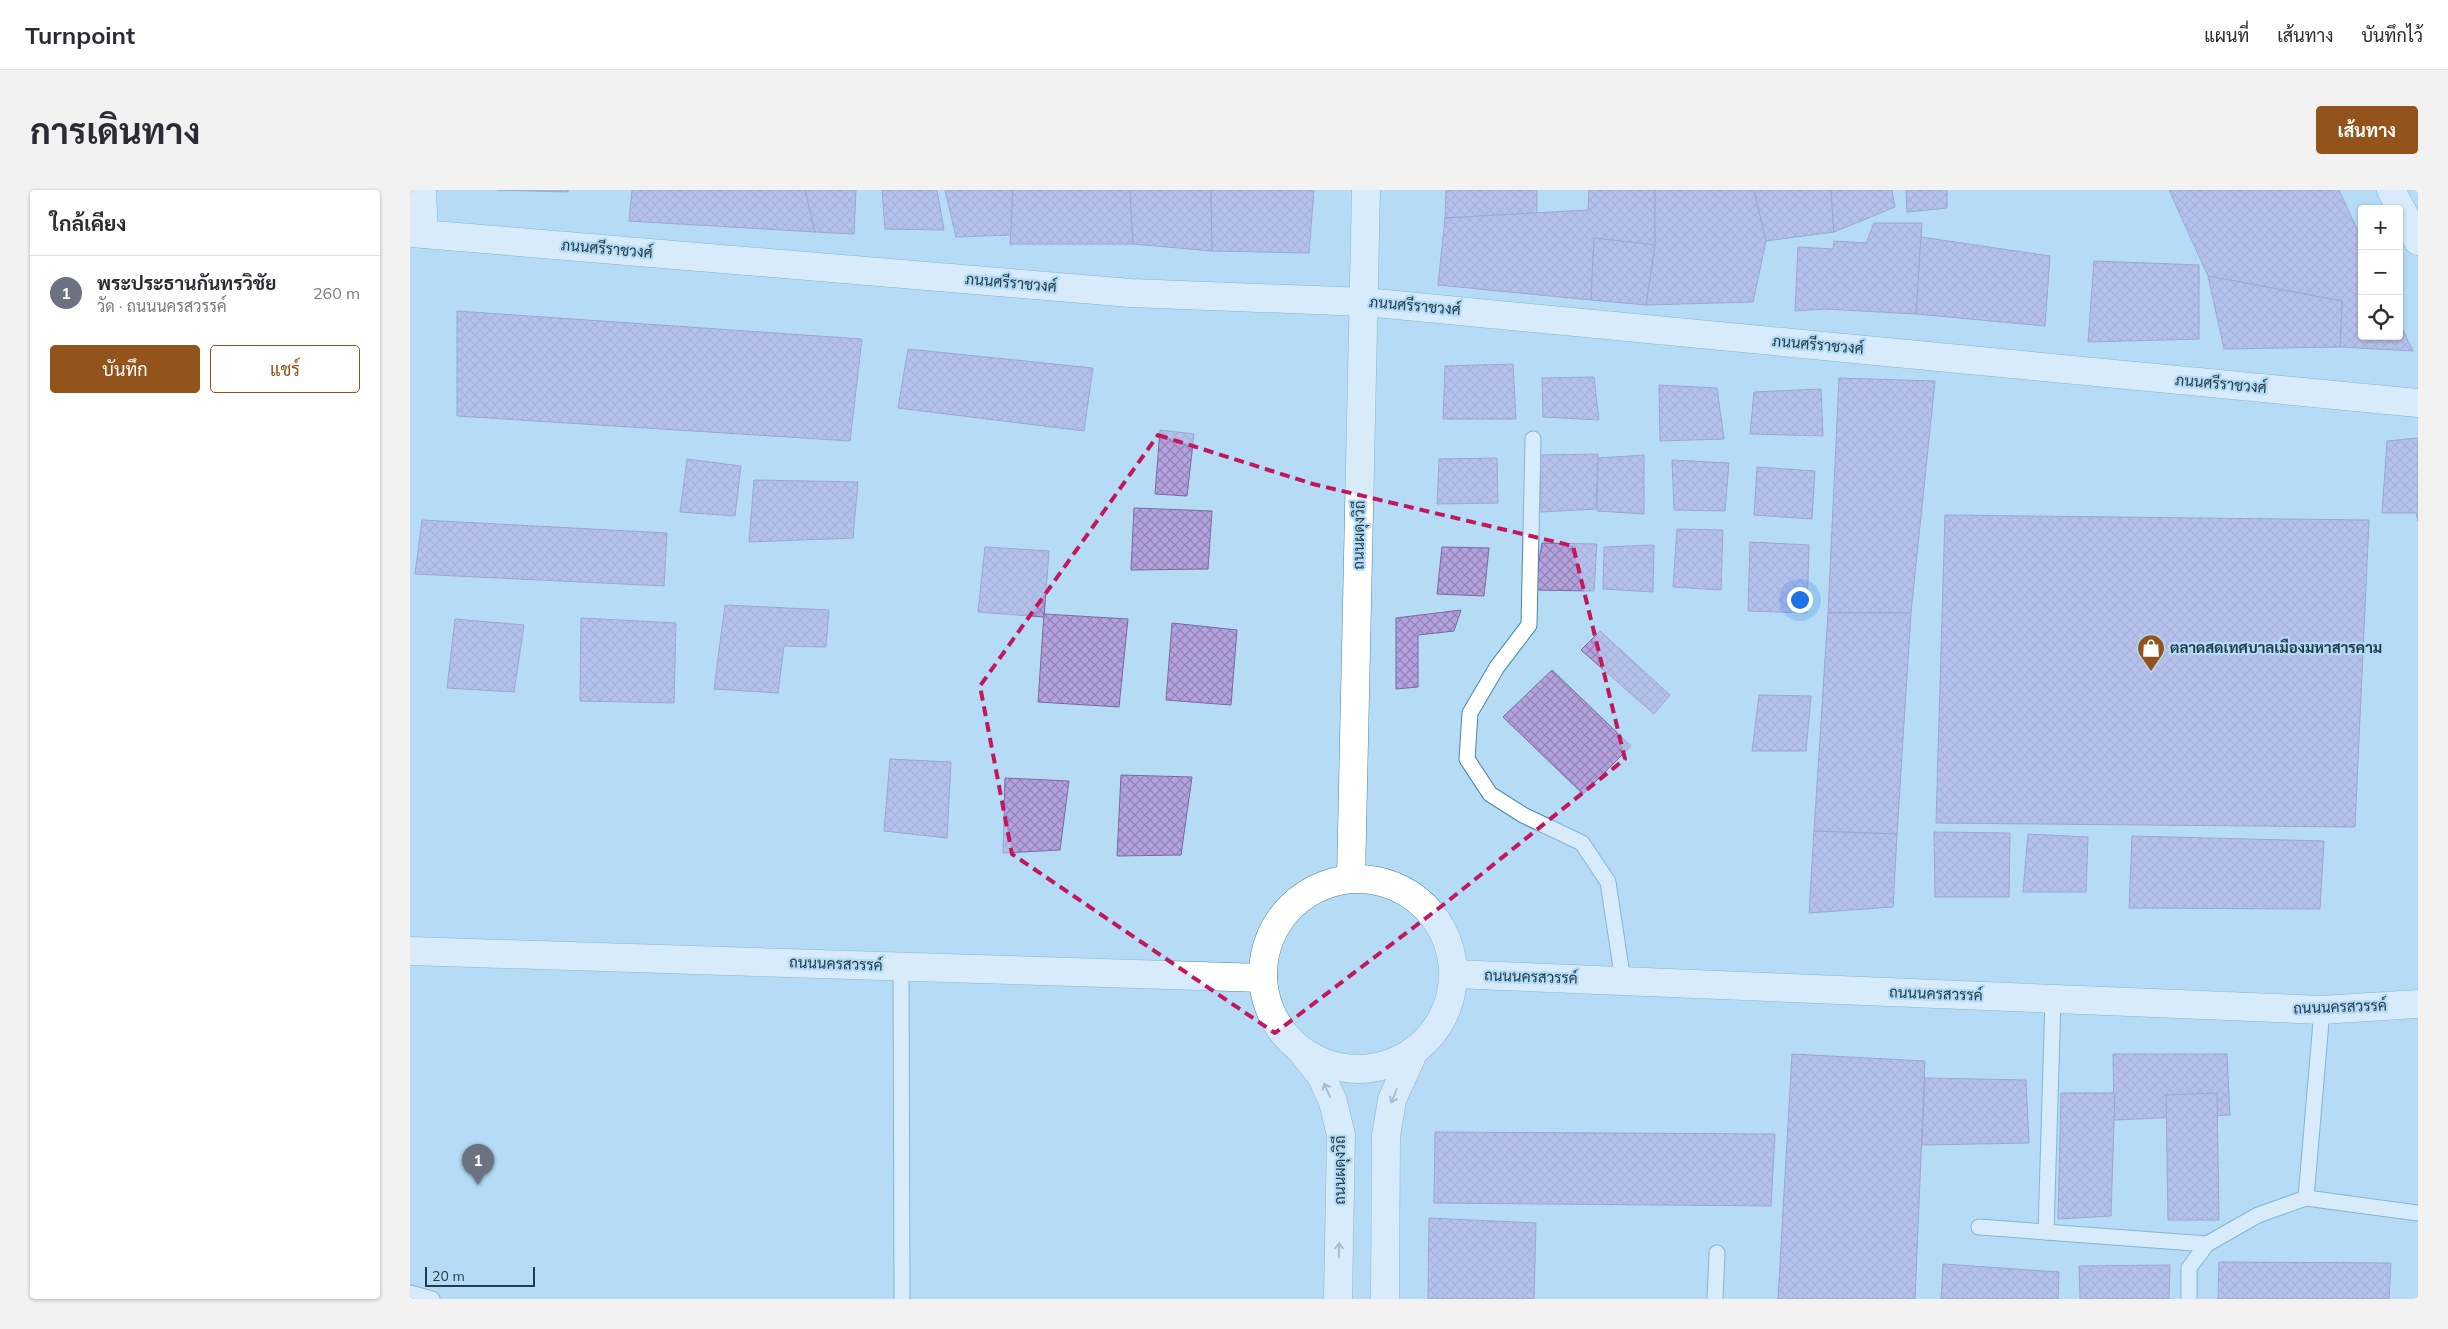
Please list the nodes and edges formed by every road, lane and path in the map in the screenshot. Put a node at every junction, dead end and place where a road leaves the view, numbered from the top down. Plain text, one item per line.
1 (422, 190) edge
2 (1366, 190) edge
3 (2391, 190) edge
4 (417, 234) edge
5 (2418, 241) edge
6 (1365, 302) junction
7 (2418, 403) edge
8 (1533, 439) dead end
9 (1351, 879) junction
10 (410, 951) edge
11 (900, 966) junction
12 (1454, 974) junction
13 (1263, 978) junction
14 (1623, 981) junction
15 (2053, 999) junction
16 (2417, 1003) edge
17 (2322, 1010) junction
18 (1302, 1052) junction
19 (1414, 1052) junction
20 (2306, 1198) junction
21 (2418, 1213) edge
22 (1979, 1227) dead end
23 (2046, 1232) junction
24 (2206, 1244) junction
25 (1717, 1253) dead end
26 (410, 1293) edge
27 (432, 1299) edge
28 (902, 1299) edge
29 (1338, 1299) edge
30 (1385, 1299) edge
31 (1715, 1299) edge
32 (2189, 1299) edge

1 - 4 main road
2 - 6 main road, ถนนผดุงวิถี
3 - 5 main road
4 - 6 main road, ภนนศรีราชวงศ์
6 - 7 main road, ภนนศรีราชวงศ์
6 - 9 main road, ถนนผดุงวิถี
8 - 14 lane
9 - 12 main road
9 - 13 main road
10 - 11 main road, ถนนนครสวรรค์
11 - 13 main road, ถนนนครสวรรค์
11 - 28 lane
12 - 14 main road, ถนนนครสวรรค์
12 - 19 main road
13 - 18 main road
14 - 15 main road, ถนนนครสวรรค์
15 - 17 main road, ถนนนครสวรรค์
15 - 23 lane
16 - 17 main road, ถนนนครสวรรค์
17 - 20 lane
18 - 19 main road
29 -> 18 main road, ถนนผดุงวิถี
19 -> 30 main road
20 - 21 lane
20 - 24 lane
22 - 23 lane
23 - 24 lane
24 - 32 lane
25 - 31 lane
26 - 27 lane

